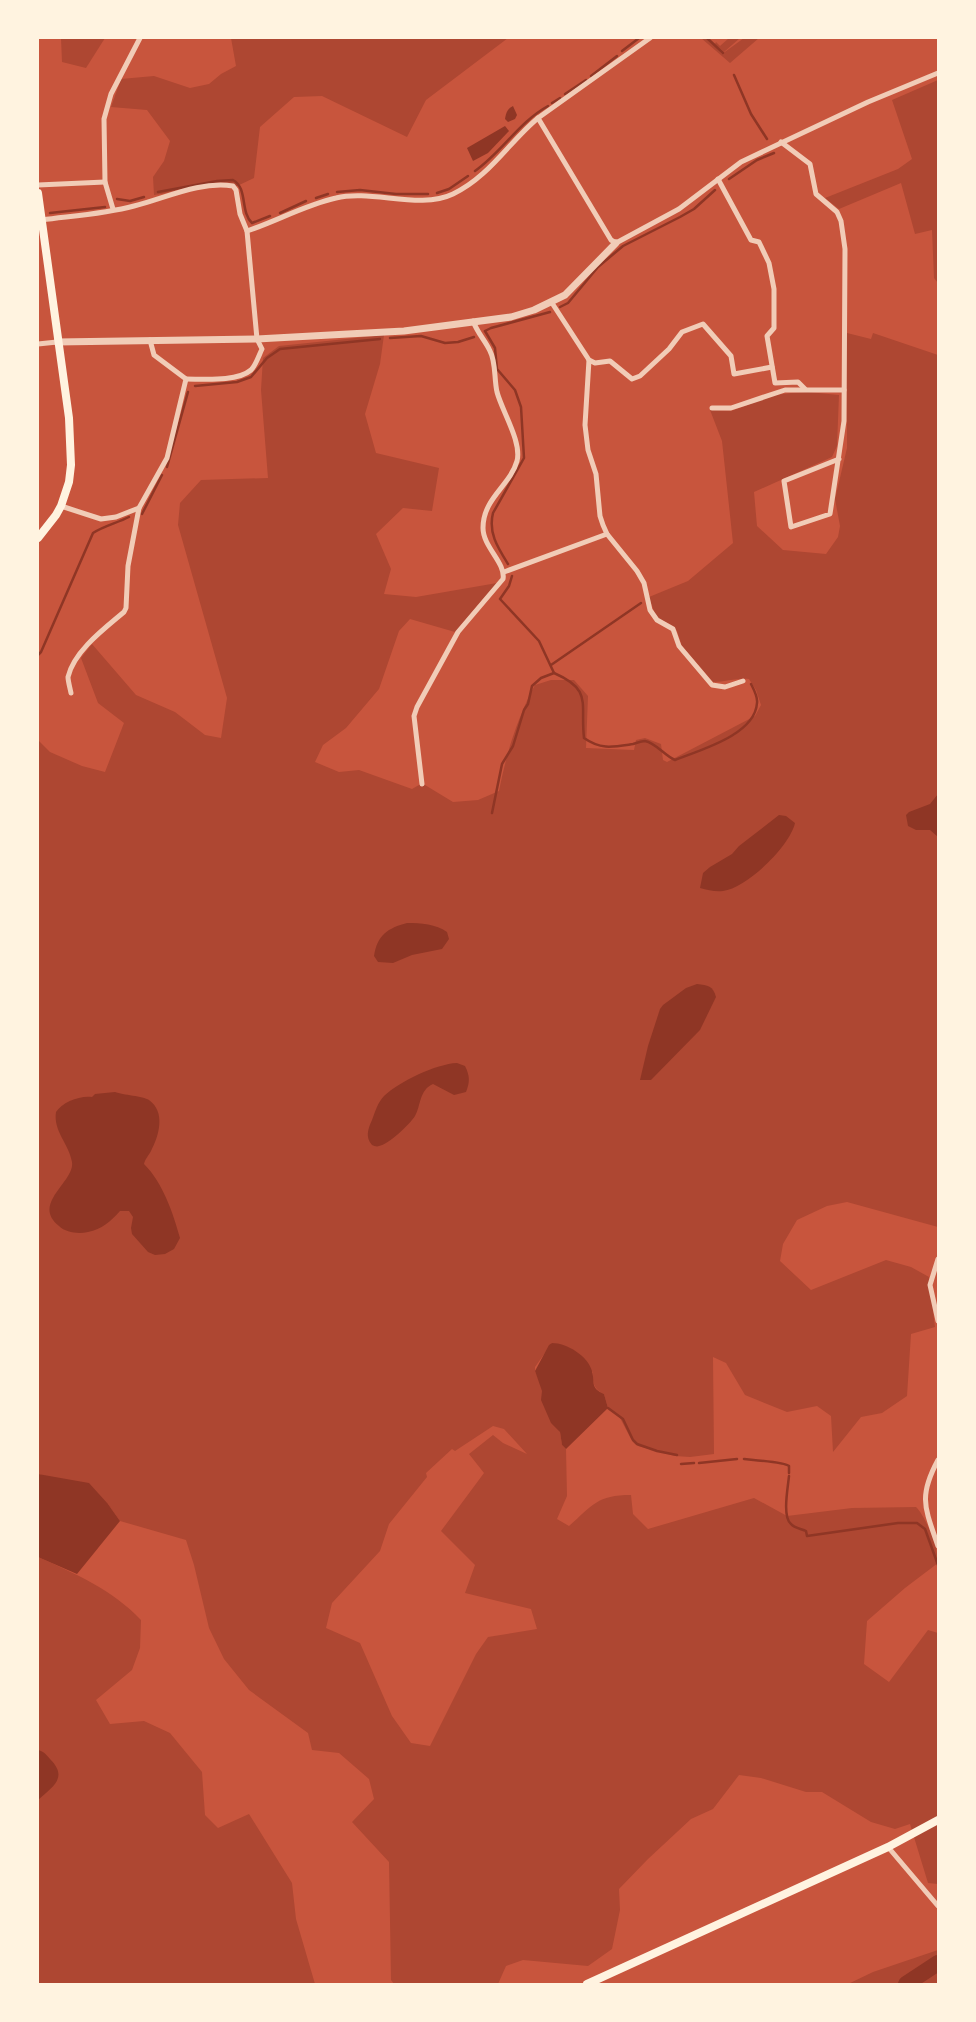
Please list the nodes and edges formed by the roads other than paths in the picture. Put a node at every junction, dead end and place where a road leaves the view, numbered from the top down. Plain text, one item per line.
1 (140, 38) edge
2 (650, 38) edge
3 (938, 73) edge
4 (538, 118) junction
5 (781, 142) junction
6 (718, 179) junction
7 (105, 182) junction
8 (38, 185) edge
9 (38, 193) edge
10 (38, 205) edge
11 (113, 209) junction
12 (42, 220) junction
13 (247, 230) junction
14 (616, 243) junction
15 (552, 303) junction
16 (473, 322) junction
17 (257, 339) junction
18 (150, 340) junction
19 (57, 342) junction
20 (38, 344) edge
21 (589, 360) junction
22 (772, 367) junction
23 (186, 379) junction
24 (805, 389) junction
25 (844, 390) junction
26 (712, 408) dead end
27 (839, 459) junction
28 (61, 506) junction
29 (139, 508) junction
30 (607, 534) junction
31 (38, 538) edge
32 (504, 572) junction
33 (743, 681) dead end
34 (71, 692) dead end
35 (422, 784) dead end
36 (938, 1259) edge
37 (938, 1321) edge
38 (938, 1460) edge
39 (938, 1546) edge
40 (938, 1820) edge
41 (888, 1847) junction
42 (938, 1906) edge
43 (587, 1984) edge

1 - 7 street
2 - 4 street
3 - 5 street
4 - 13 street
4 - 14 street
5 - 6 street
5 - 25 street
6 - 14 street
6 - 22 street
7 - 8 street
7 - 11 street
9 - 10 main road
10 - 12 main road
11 - 12 street
11 - 13 street
12 - 19 main road
13 - 17 street
14 - 15 street
15 - 16 street
15 - 21 street
16 - 17 street
16 - 32 street
17 - 18 street
17 - 23 street
18 - 19 street
18 - 23 street
19 - 20 street
19 - 28 main road
21 - 22 street
21 - 30 street
22 - 24 street
23 - 29 street
24 - 25 street
24 - 26 street
25 - 27 street
27 - 27 street
28 - 29 street
28 - 31 main road
29 - 34 street
30 - 32 street
30 - 33 street
32 - 35 street
36 - 37 street
38 - 39 street
40 - 41 main road
41 - 42 street
41 - 43 main road

